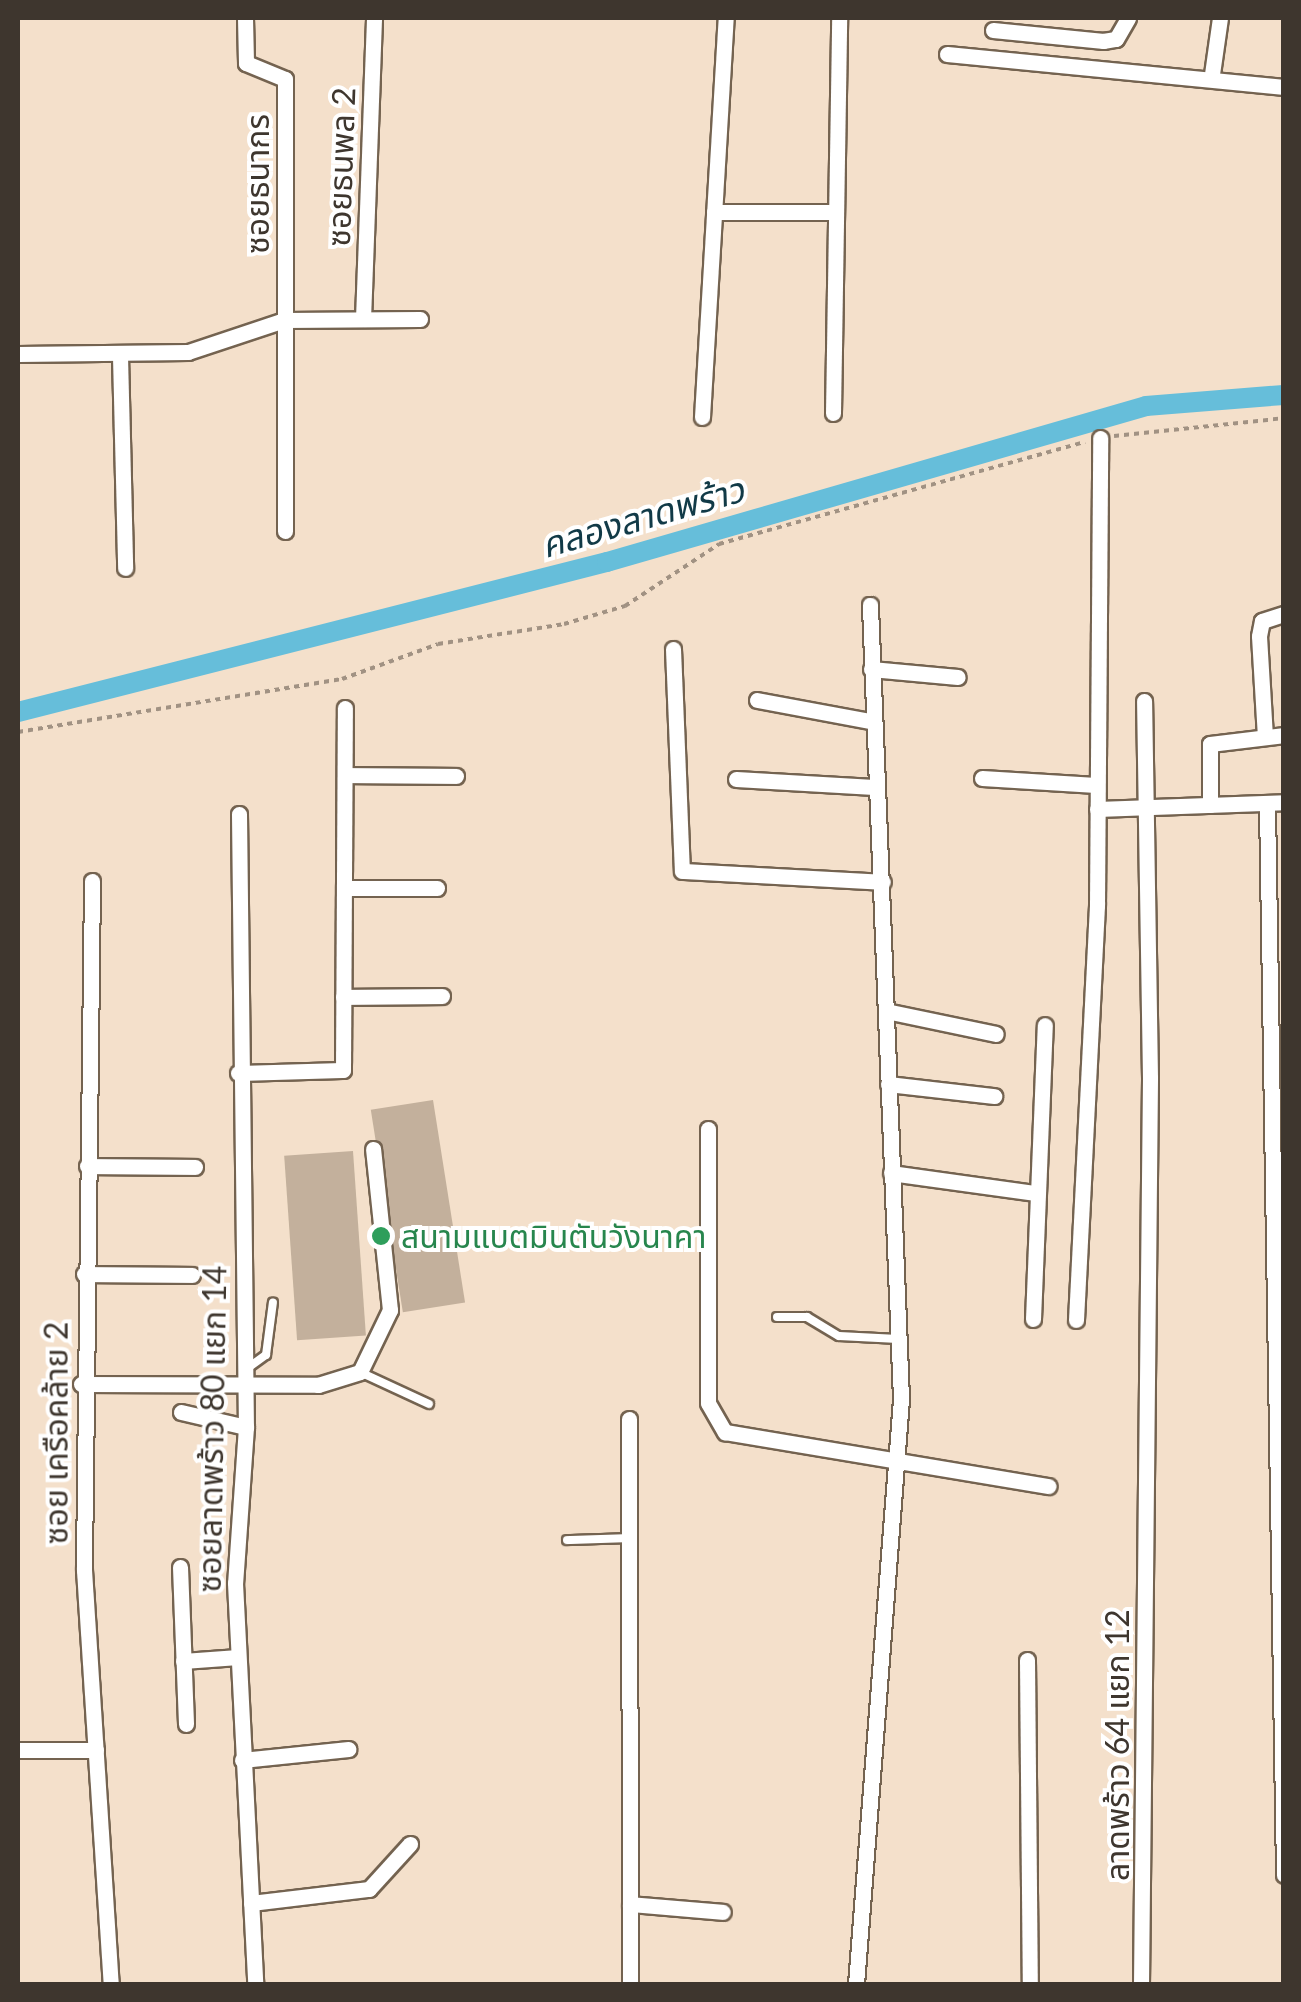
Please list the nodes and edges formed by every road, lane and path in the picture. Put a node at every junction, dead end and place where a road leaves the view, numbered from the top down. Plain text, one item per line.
1 (245, 18) edge
2 (374, 18) edge
3 (726, 18) edge
4 (839, 18) edge
5 (1128, 18) edge
6 (1220, 18) edge
7 (994, 24) edge
8 (947, 54) dead end
9 (991, 57) junction
10 (1212, 74) junction
11 (1284, 87) edge
12 (714, 212) junction
13 (831, 212) junction
14 (362, 319) junction
15 (420, 319) dead end
16 (284, 320) junction
17 (18, 354) edge
18 (120, 356) junction
19 (833, 412) dead end
20 (702, 417) dead end
21 (1284, 418) edge
22 (1100, 438) junction
23 (284, 531) dead end
24 (125, 568) dead end
25 (870, 605) dead end
26 (1284, 614) edge
27 (673, 649) dead end
28 (871, 669) junction
29 (958, 677) dead end
30 (757, 700) dead end
31 (1144, 701) dead end
32 (345, 708) dead end
33 (870, 721) junction
34 (18, 732) edge
35 (1284, 735) edge
36 (1264, 737) junction
37 (346, 776) junction
38 (456, 776) dead end
39 (982, 778) dead end
40 (736, 779) dead end
41 (1096, 785) junction
42 (874, 787) junction
43 (1275, 803) edge
44 (1210, 805) junction
45 (1143, 807) junction
46 (1097, 809) junction
47 (239, 814) dead end
48 (92, 881) dead end
49 (884, 882) junction
50 (344, 888) junction
51 (437, 888) dead end
52 (442, 996) dead end
53 (342, 997) junction
54 (886, 1010) junction
55 (1045, 1026) dead end
56 (996, 1034) dead end
57 (238, 1074) junction
58 (888, 1084) junction
59 (994, 1096) dead end
60 (708, 1129) dead end
61 (373, 1148) dead end
62 (87, 1166) junction
63 (195, 1167) dead end
64 (892, 1173) junction
65 (1036, 1192) junction
66 (84, 1274) junction
67 (192, 1275) dead end
68 (273, 1302) dead end
69 (778, 1317) dead end
70 (1033, 1319) dead end
71 (1076, 1320) dead end
72 (898, 1339) junction
73 (360, 1372) junction
74 (245, 1378) junction
75 (82, 1384) junction
76 (429, 1404) dead end
77 (181, 1412) dead end
78 (629, 1418) dead end
79 (246, 1426) junction
80 (898, 1462) junction
81 (1049, 1486) dead end
82 (628, 1538) junction
83 (567, 1540) dead end
84 (1280, 1543) edge
85 (180, 1567) dead end
86 (238, 1657) junction
87 (1027, 1660) dead end
88 (183, 1661) junction
89 (186, 1724) dead end
90 (348, 1748) dead end
91 (18, 1750) edge
92 (96, 1750) junction
93 (242, 1760) junction
94 (410, 1844) dead end
95 (1284, 1876) edge
96 (250, 1903) junction
97 (630, 1904) junction
98 (723, 1912) dead end
99 (111, 1984) edge
100 (255, 1984) edge
101 (630, 1984) edge
102 (856, 1984) edge
103 (1030, 1984) edge
104 (1141, 1984) edge

1 - 16 street, ซอยธนากร
2 - 14 street, ซอยธนพล 2
3 - 12 street
4 - 13 street
5 - 7 street
6 - 10 street
7 - 9 street
8 - 9 street
9 - 10 street
10 - 11 street
12 - 13 street
12 - 20 street
13 - 19 street
14 - 15 street
14 - 16 street
16 - 18 street
16 - 23 street
17 - 18 street
18 - 24 street
21 - 22 path
22 - 34 path
22 - 41 street
25 - 28 street
26 - 36 street
27 - 49 street
28 - 29 street
28 - 33 street
30 - 33 street
31 - 45 street, ลาดพร้าว 64 แยก 12
32 - 37 street
33 - 42 street
35 - 36 street
36 - 44 street
37 - 38 street
37 - 50 street
39 - 41 street
40 - 42 street
41 - 46 street
42 - 49 street
43 - 44 street
43 - 84 street
44 - 45 street
45 - 46 street
45 - 104 street, ลาดพร้าว 64 แยก 12
46 - 71 street
47 - 57 street, ซอยลาดพร้าว 80 แยก 14
48 - 62 street, ซอย เครือคล้าย 2
49 - 54 street
50 - 51 street
50 - 53 street
52 - 53 street
53 - 57 street
54 - 56 street
54 - 58 street
55 - 65 street
57 - 74 street, ซอยลาดพร้าว 80 แยก 14
58 - 59 street
58 - 64 street
60 - 80 street
61 - 73 street
62 - 63 street
62 - 66 street, ซอย เครือคล้าย 2
64 - 65 street
64 - 72 street
65 - 70 street
66 - 67 street
66 - 75 street, ซอย เครือคล้าย 2
68 - 74 lane
69 - 72 lane
72 - 80 street
73 - 74 street
73 - 76 lane
74 - 75 street
74 - 79 street, ซอยลาดพร้าว 80 แยก 14
75 - 92 street, ซอย เครือคล้าย 2
77 - 79 street
78 - 82 street
79 - 86 street, ซอยลาดพร้าว 80 แยก 14
80 - 81 street
80 - 102 street
82 - 83 lane
82 - 97 street
84 - 95 street
85 - 88 street
86 - 88 street
86 - 93 street, ซอยลาดพร้าว 80 แยก 14
87 - 103 street
88 - 89 street
90 - 93 street
91 - 92 street
92 - 99 street, ซอย เครือคล้าย 2
93 - 96 street, ซอยลาดพร้าว 80 แยก 14
94 - 96 street
96 - 100 street, ซอยลาดพร้าว 80 แยก 14
97 - 98 street
97 - 101 street

